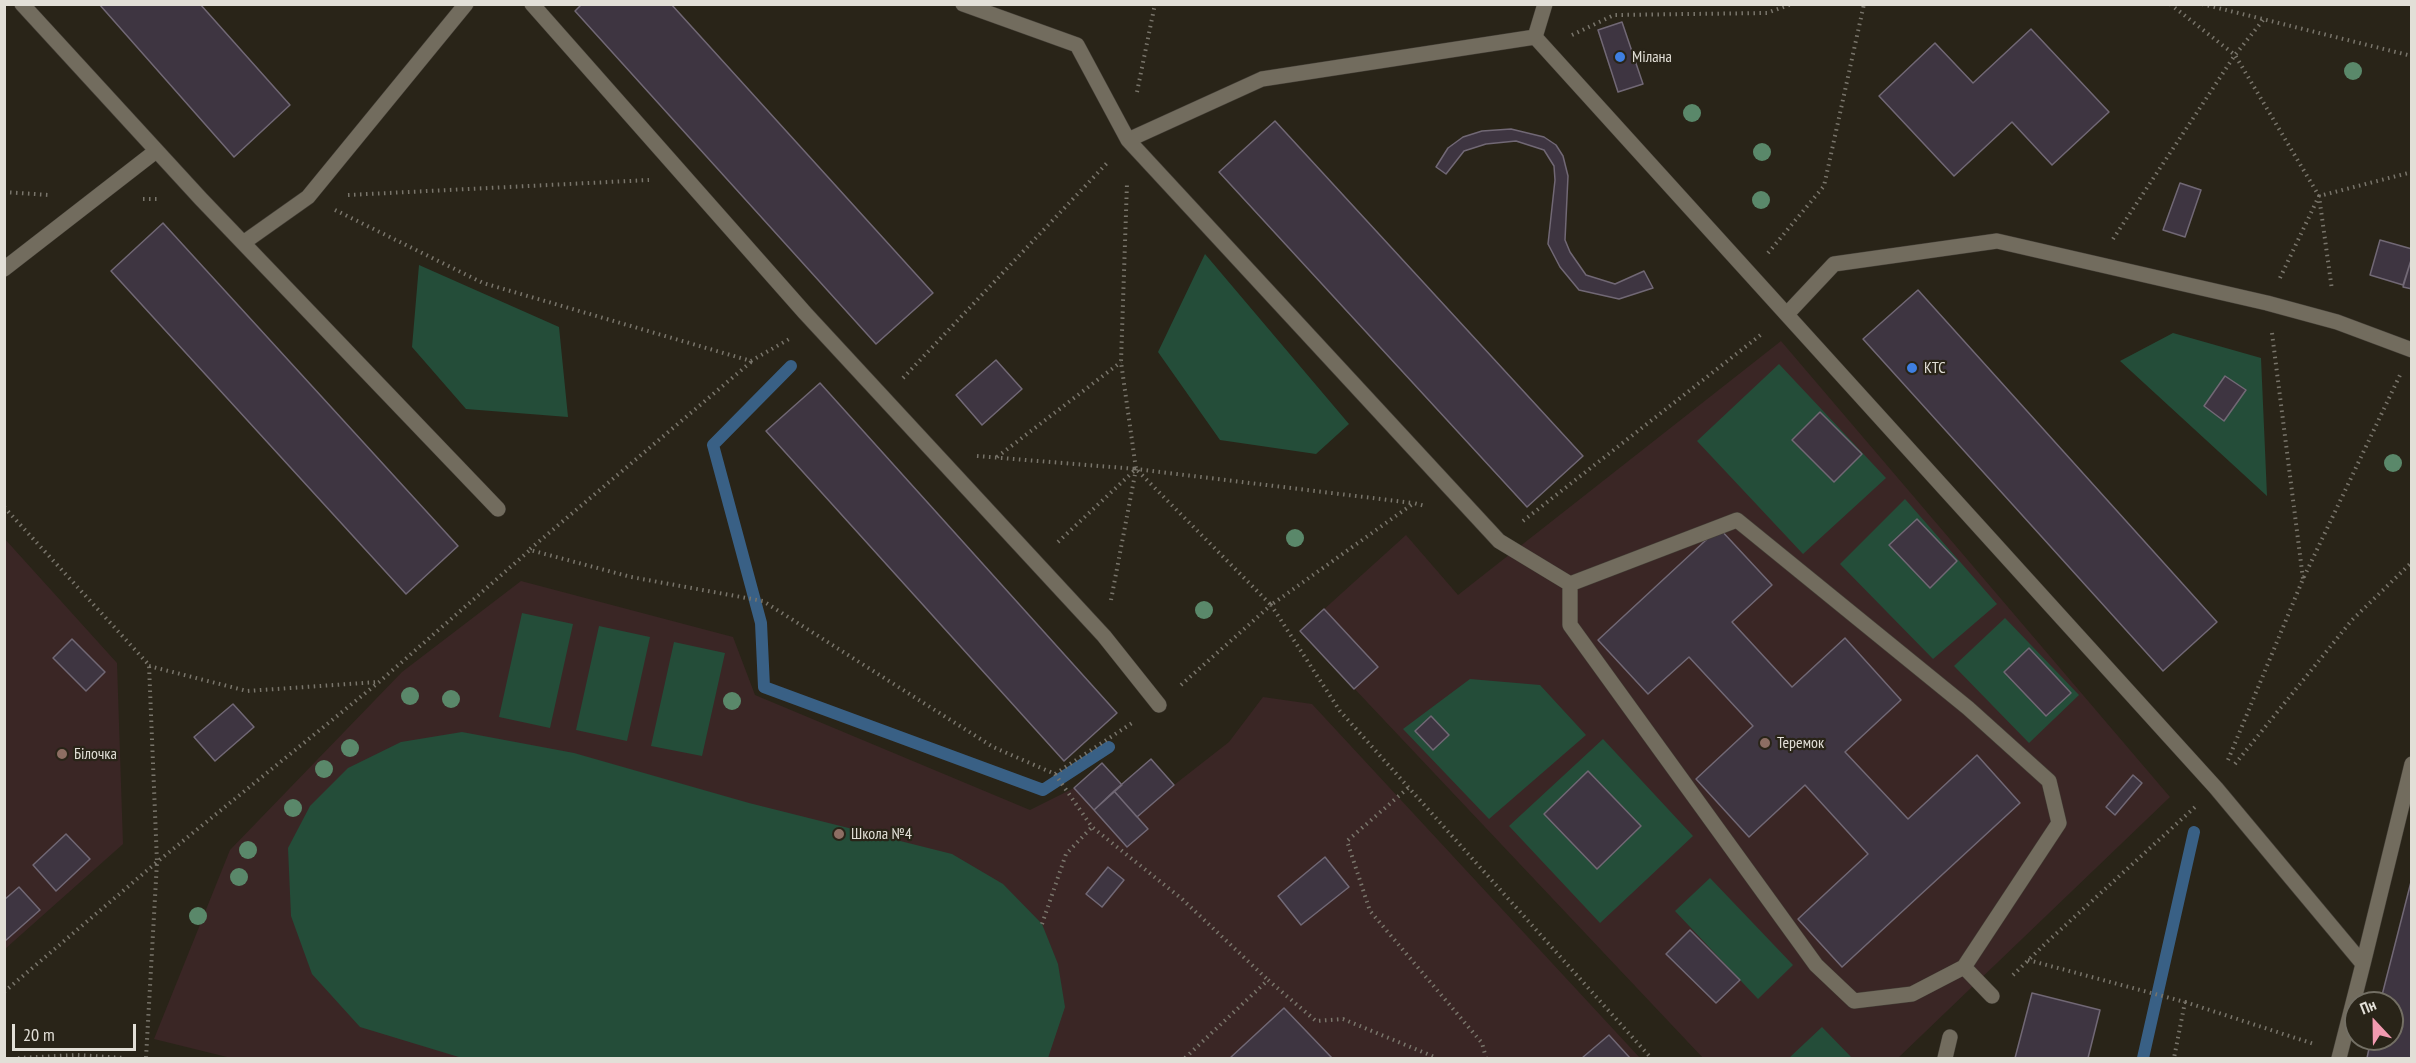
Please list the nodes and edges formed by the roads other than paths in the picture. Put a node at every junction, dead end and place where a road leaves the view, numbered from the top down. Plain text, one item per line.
1 (22, 4) edge
2 (466, 4) edge
3 (532, 4) edge
4 (963, 4) edge
5 (1545, 4) edge
6 (1539, 43) junction
7 (1128, 140) junction
8 (156, 151) junction
9 (243, 243) junction
10 (4, 269) edge
11 (1787, 314) junction
12 (2411, 350) edge
13 (498, 509) dead end
14 (1570, 584) junction
15 (1159, 705) road end
16 (2412, 764) edge
17 (2363, 964) junction
18 (1964, 967) junction
19 (1992, 996) road end
20 (1950, 1036) dead end
21 (2340, 1055) edge
22 (1945, 1059) edge

1 - 8 street
2 - 9 street
3 - 15 street
4 - 7 street
5 - 6 street
6 - 7 street
6 - 11 street
7 - 14 street
8 - 9 street
8 - 10 street
9 - 13 street
11 - 12 street
11 - 17 street
14 - 18 street
14 - 18 street
16 - 17 street
17 - 21 street
18 - 19 street
20 - 22 street

